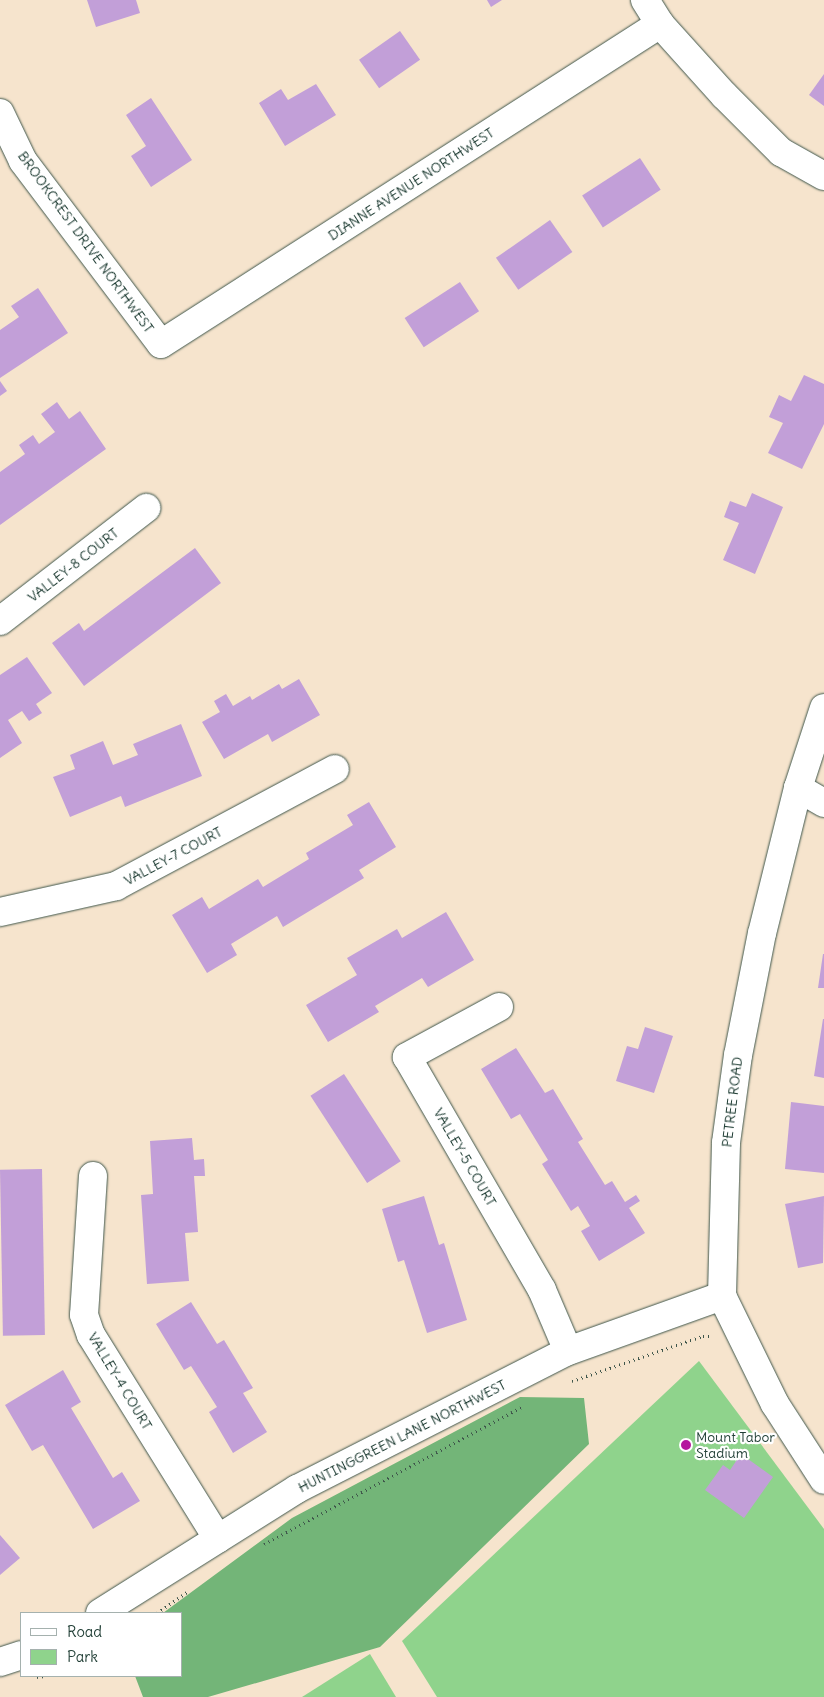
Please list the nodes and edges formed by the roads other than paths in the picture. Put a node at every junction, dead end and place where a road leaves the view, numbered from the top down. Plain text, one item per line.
1 (644, 0) edge
2 (660, 24) junction
3 (0, 113) edge
4 (824, 176) edge
5 (161, 344) joint
6 (146, 508) dead end
7 (0, 621) edge
8 (824, 708) edge
9 (335, 769) dead end
10 (798, 788) junction
11 (824, 803) edge
12 (0, 912) edge
13 (498, 1007) dead end
14 (93, 1176) dead end
15 (722, 1296) junction
16 (568, 1351) junction
17 (824, 1480) edge
18 (218, 1539) junction
19 (102, 1612) edge
20 (20, 1655) edge
21 (0, 1662) edge

1 - 2 street
2 - 4 street
2 - 5 street, DIANNE AVENUE NORTHWEST
3 - 5 street, BROOKCREST DRIVE NORTHWEST
6 - 7 street, VALLEY-8 COURT
8 - 10 street, PETREE ROAD
9 - 12 street, VALLEY-7 COURT
10 - 11 street
10 - 15 street, PETREE ROAD
13 - 16 street, VALLEY-5 COURT
14 - 18 street, VALLEY-4 COURT
15 - 16 street, HUNTINGGREEN LANE NORTHWEST
15 - 17 street, PETREE ROAD
16 - 18 street, HUNTINGGREEN LANE NORTHWEST
18 - 19 street, HUNTINGGREEN LANE NORTHWEST
20 - 21 street

